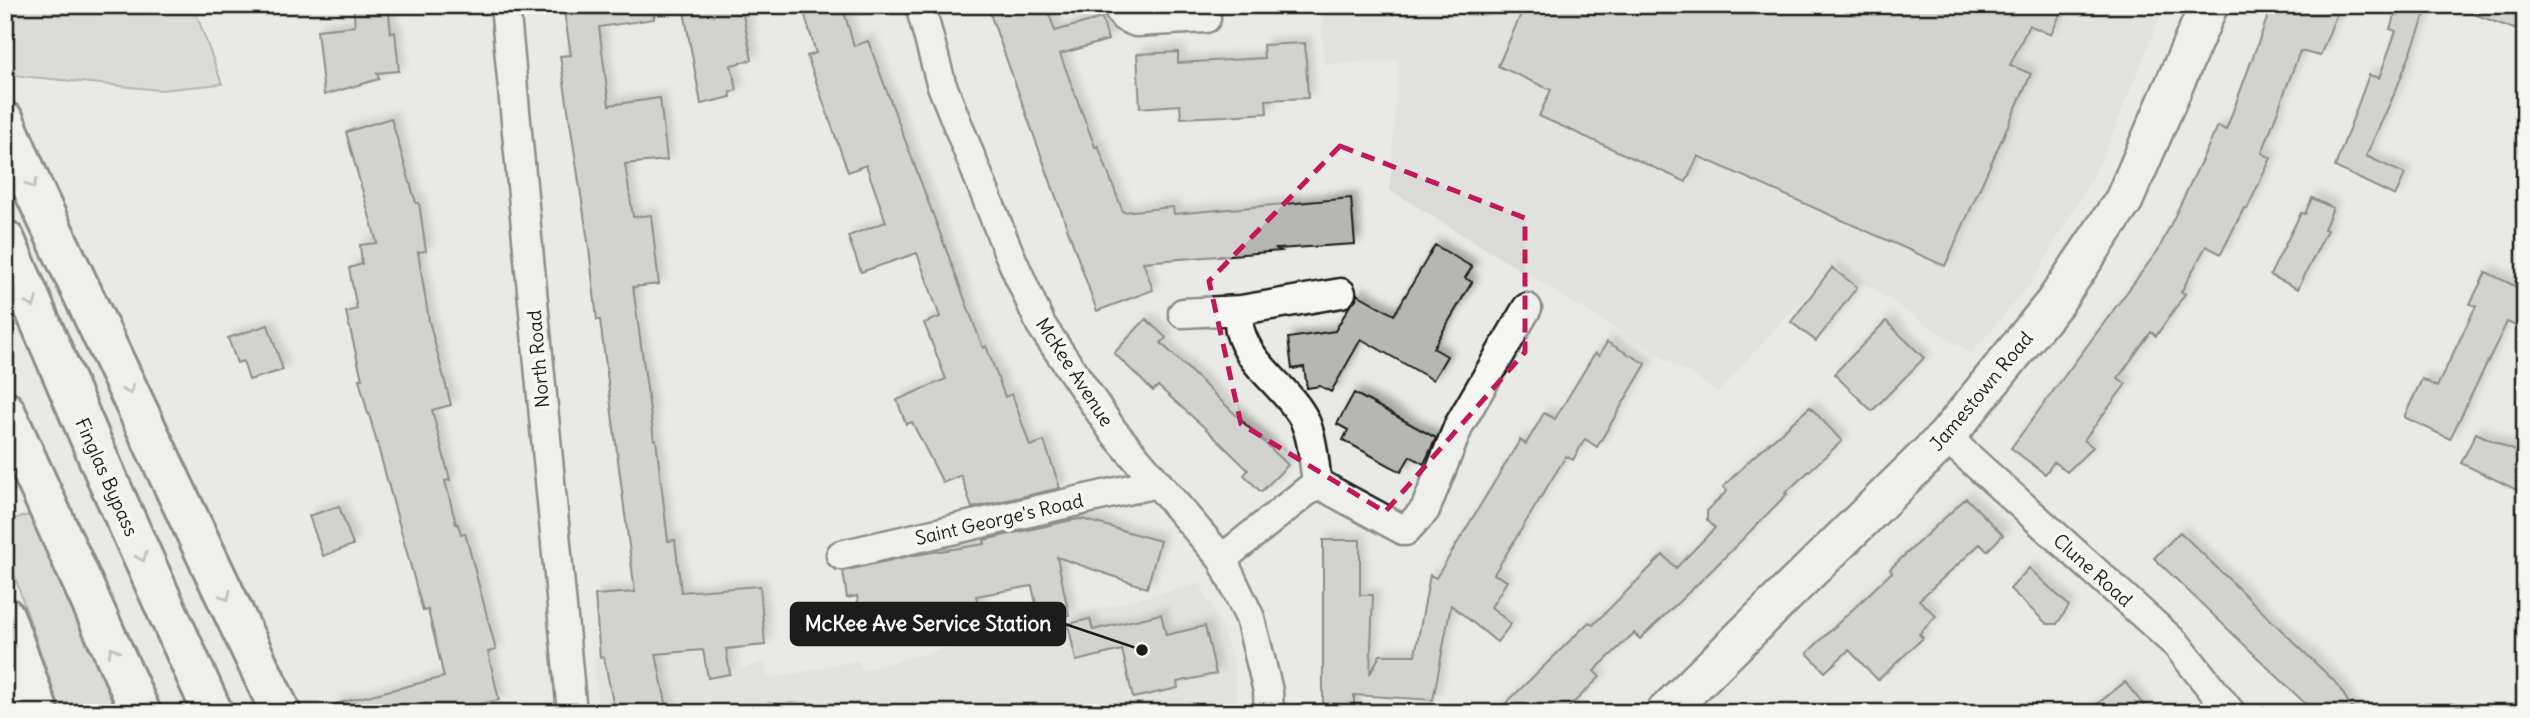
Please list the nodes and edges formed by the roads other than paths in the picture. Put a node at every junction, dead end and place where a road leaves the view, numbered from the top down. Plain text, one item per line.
1 (505, 5) edge
2 (920, 5) edge
3 (1116, 5) edge
4 (2209, 5) edge
5 (1207, 22) edge
6 (5, 122) edge
7 (5, 240) edge
8 (1341, 293) dead end
9 (1527, 308) dead end
10 (1241, 310) junction
11 (1183, 313) dead end
12 (5, 411) edge
13 (1946, 437) junction
14 (1157, 483) junction
15 (1317, 483) junction
16 (841, 555) dead end
17 (1222, 559) junction
18 (5, 617) edge
19 (39, 713) edge
20 (141, 713) edge
21 (213, 713) edge
22 (281, 713) edge
23 (572, 713) edge
24 (1269, 713) edge
25 (1665, 713) edge
26 (2231, 713) edge

1 - 23 street, North Road
2 - 14 street, McKee Avenue
3 - 5 street
4 - 13 street, Jamestown Road
6 -> 22 main road
7 -> 21 main road, Finglas Bypass
8 - 10 street
9 - 15 street
10 - 11 street
10 - 15 street
20 -> 12 main road
13 - 25 street, Jamestown Road
13 - 26 street, Clune Road
14 - 16 street, Saint George's Road
14 - 17 street, McKee Avenue
15 - 17 street
17 - 24 street, McKee Avenue
18 - 19 main road

